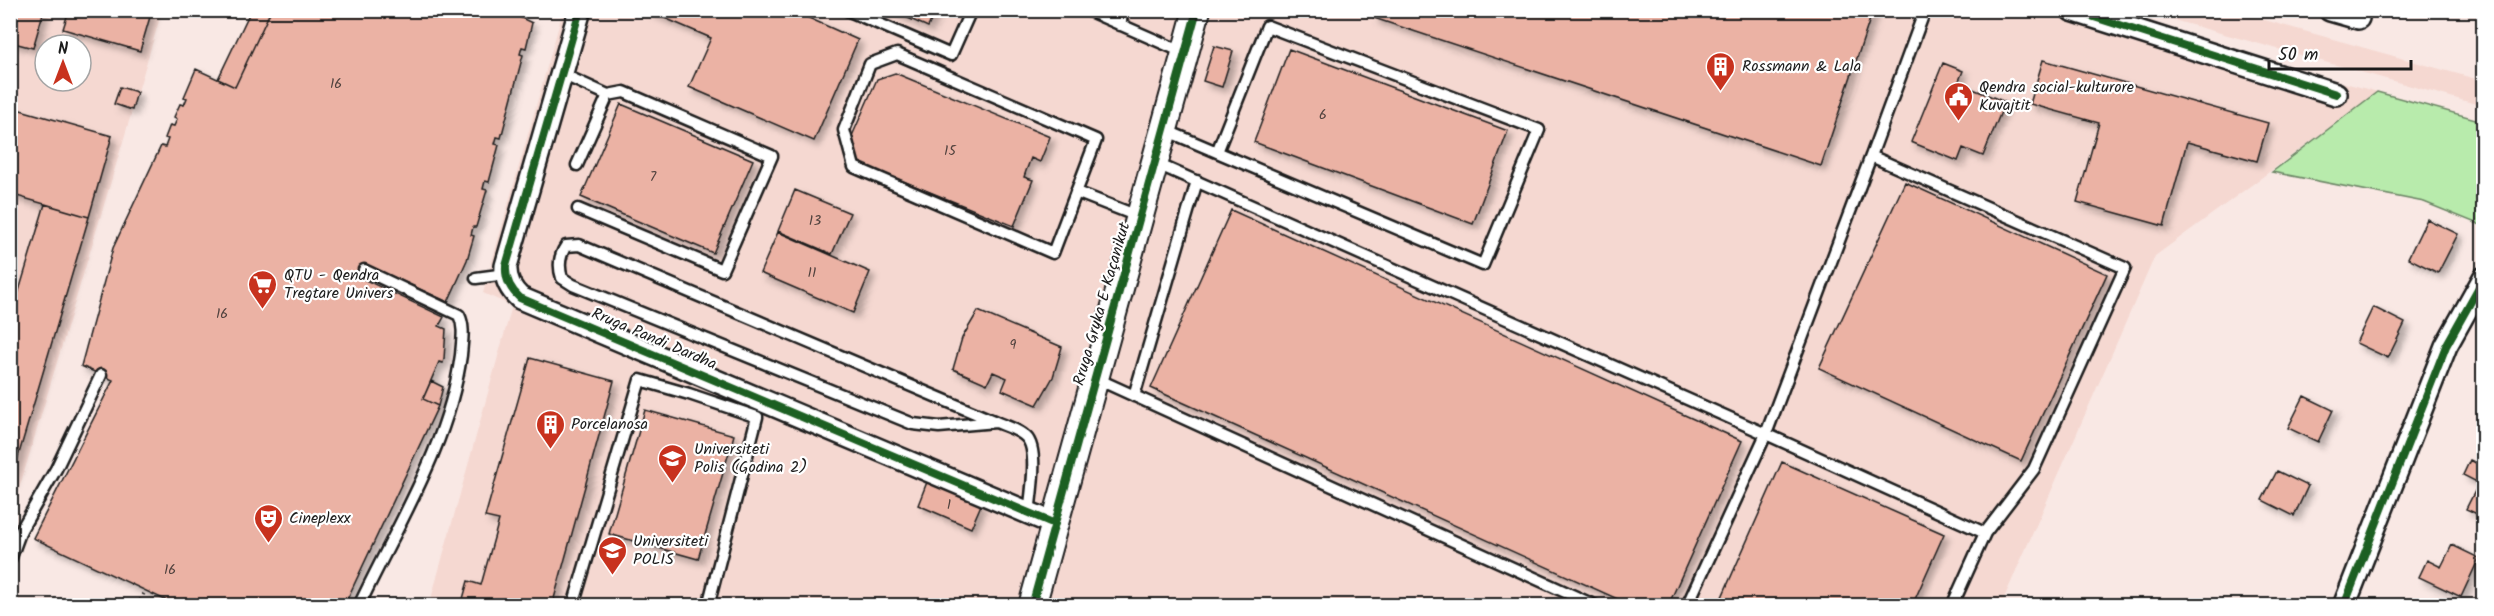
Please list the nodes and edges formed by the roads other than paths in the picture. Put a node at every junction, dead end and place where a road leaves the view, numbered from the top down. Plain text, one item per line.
1 (580, 10) edge
2 (847, 10) edge
3 (971, 10) edge
4 (1087, 10) edge
5 (1123, 10) edge
6 (1197, 10) edge
7 (1925, 10) edge
8 (2072, 10) edge
9 (2330, 10) edge
10 (2358, 18) dead end
11 (1120, 25) junction
12 (1185, 54) junction
13 (562, 74) junction
14 (2336, 94) dead end
15 (608, 95) junction
16 (1165, 130) junction
17 (1217, 152) junction
18 (1871, 156) junction
19 (1155, 163) junction
20 (577, 165) dead end
21 (1197, 181) junction
22 (1076, 192) junction
23 (578, 209) dead end
24 (1140, 218) junction
25 (364, 270) dead end
26 (506, 274) junction
27 (476, 278) dead end
28 (2484, 278) edge
29 (101, 375) dead end
30 (1095, 378) junction
31 (1134, 396) junction
32 (996, 422) junction
33 (1766, 434) junction
34 (1029, 513) junction
35 (1055, 524) junction
36 (1985, 533) junction
37 (10, 560) edge
38 (359, 606) edge
39 (573, 606) edge
40 (708, 606) edge
41 (1032, 606) edge
42 (1596, 606) edge
43 (1687, 606) edge
44 (1952, 606) edge
45 (2344, 606) edge

1 - 13 street
2 - 3 lane
4 - 11 lane
5 - 11 lane
6 - 12 street, Rruga Gryka E Kaçanikut
7 - 18 lane
8 - 14 street
9 - 10 street
11 - 12 lane
12 - 16 street, Rruga Gryka E Kaçanikut
13 - 15 lane
13 - 26 street
15 - 20 lane
15 - 23 lane
16 - 17 lane
16 - 19 street, Rruga Gryka E Kaçanikut
17 - 17 lane
18 - 33 lane
18 - 36 lane
19 - 21 lane
19 - 24 street, Rruga Gryka E Kaçanikut
21 - 31 lane
21 - 33 lane
22 - 22 lane
22 - 24 lane
24 - 30 street, Rruga Gryka E Kaçanikut
25 - 38 lane
26 - 27 lane
26 - 34 street, Rruga Pandi Dardha
28 - 45 street
29 - 37 lane
30 - 31 lane
30 - 35 street, Rruga Gryka E Kaçanikut
31 - 42 lane
32 - 32 lane
32 - 34 lane
33 - 36 lane
33 - 43 lane
34 - 35 street, Rruga Pandi Dardha
35 - 41 street, Rruga Gryka E Kaçanikut
36 - 44 lane
39 - 40 lane

